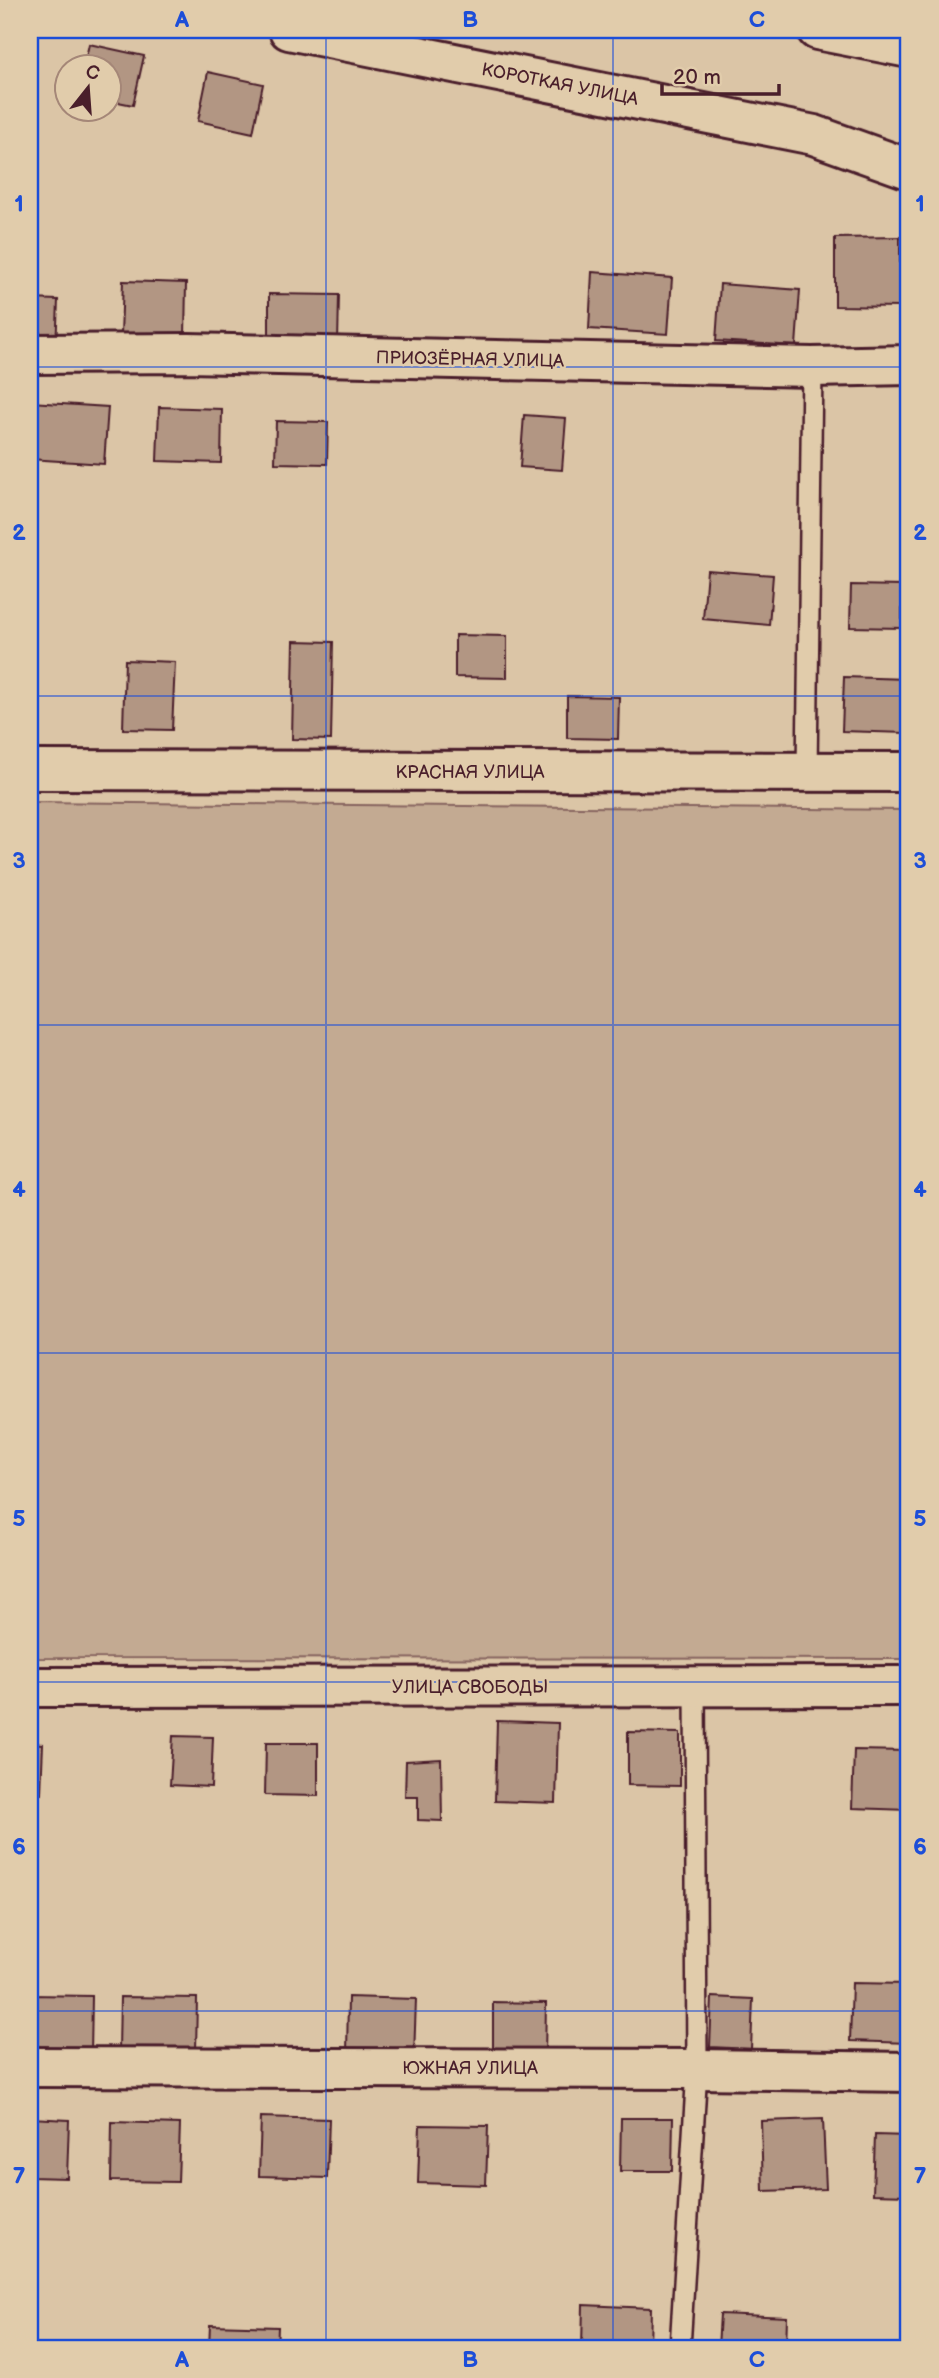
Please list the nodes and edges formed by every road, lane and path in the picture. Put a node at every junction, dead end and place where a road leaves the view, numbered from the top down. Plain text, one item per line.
1 (289, 30) edge
2 (825, 30) edge
3 (909, 48) edge
4 (909, 169) edge
5 (30, 354) edge
6 (909, 365) edge
7 (812, 367) junction
8 (30, 770) edge
9 (909, 772) edge
10 (807, 773) junction
11 (695, 1686) junction
12 (909, 1686) edge
13 (30, 1687) edge
14 (30, 2067) edge
15 (697, 2069) junction
16 (909, 2072) edge
17 (680, 2348) edge

1 - 4 street, КОРОТКАЯ УЛИЦА
2 - 3 street
5 - 7 street, ПРИОЗЁРНАЯ УЛИЦА
6 - 7 street, ПРИОЗЁРНАЯ УЛИЦА
7 - 10 lane
8 - 10 street, КРАСНАЯ УЛИЦА
9 - 10 street, КРАСНАЯ УЛИЦА
11 - 12 street, УЛИЦА СВОБОДЫ
11 - 13 street, УЛИЦА СВОБОДЫ
11 - 15 lane
14 - 15 street, ЮЖНАЯ УЛИЦА
15 - 16 street, ЮЖНАЯ УЛИЦА
15 - 17 lane

